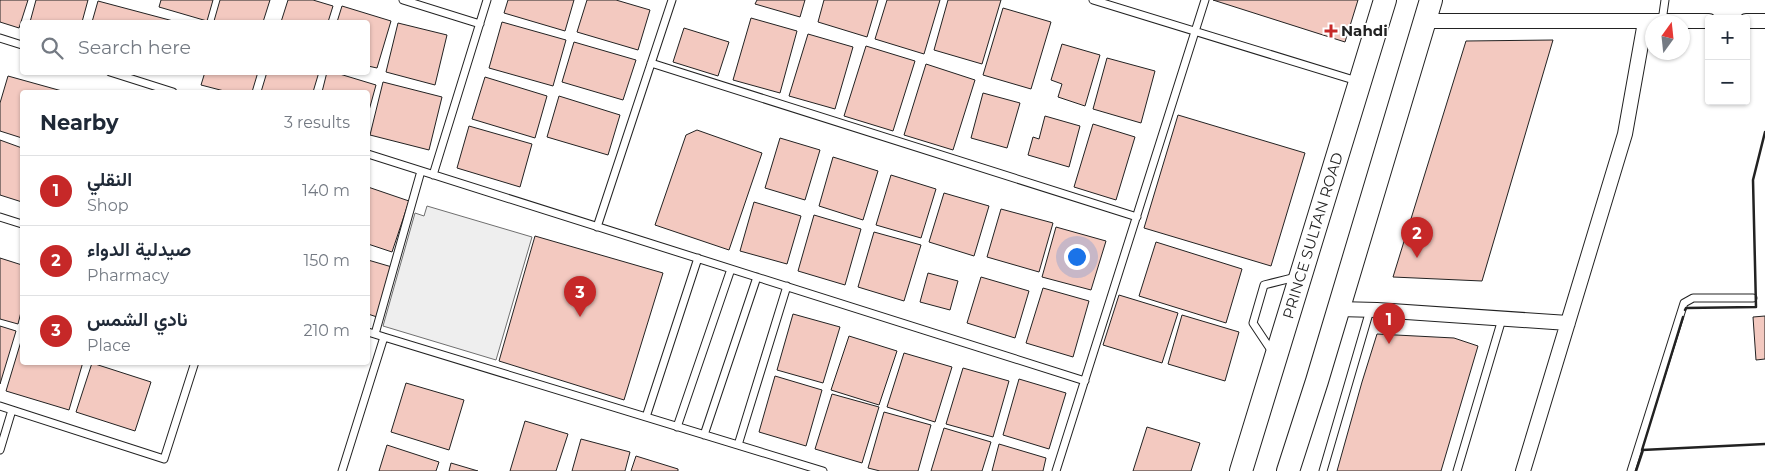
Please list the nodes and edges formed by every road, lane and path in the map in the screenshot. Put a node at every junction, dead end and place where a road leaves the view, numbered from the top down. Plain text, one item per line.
1 (403, 0) edge
2 (487, 0) edge
3 (672, 0) edge
4 (1093, 0) edge
5 (1205, 0) edge
6 (1385, 0) edge
7 (1664, 0) edge
8 (1428, 11) edge
9 (1663, 15) edge
10 (1765, 20) edge
11 (1690, 21) edge
12 (1705, 21) edge
13 (1750, 21) edge
14 (1645, 22) joint
15 (480, 24) junction
16 (1196, 31) junction
17 (0, 38) edge
18 (20, 44) edge
19 (652, 62) junction
20 (120, 75) edge
21 (1360, 82) junction
22 (168, 90) edge
23 (370, 155) edge
24 (421, 171) junction
25 (433, 175) junction
26 (0, 217) edge
27 (1137, 217) junction
28 (20, 223) edge
29 (598, 227) junction
30 (698, 258) junction
31 (730, 269) junction
32 (1301, 275) junction
33 (757, 277) junction
34 (786, 286) junction
35 (1753, 298) dead end
36 (1338, 309) junction
37 (1370, 310) junction
38 (1502, 319) junction
39 (1568, 323) junction
40 (371, 333) edge
41 (384, 337) junction
42 (1276, 357) junction
43 (194, 365) edge
44 (1085, 381) junction
45 (0, 406) edge
46 (12, 410) junction
47 (646, 417) junction
48 (677, 427) junction
49 (704, 435) junction
50 (738, 445) junction
51 (0, 450) edge
52 (342, 471) edge
53 (822, 471) edge
54 (1056, 471) edge
55 (1241, 471) edge
56 (1288, 471) edge
57 (1323, 471) edge
58 (1457, 471) edge
59 (1523, 471) edge
60 (1631, 471) edge

1 - 15 lane
2 - 15 lane
3 - 19 lane
4 - 16 lane
5 - 16 lane
6 - 21 main road, PRINCE SULTAN ROAD
7 - 9 lane
8 - 14 street
8 - 36 main road
10 - 13 street
11 - 12 street
14 - 39 street
15 - 25 lane
16 - 21 lane
16 - 27 lane
17 - 18 lane
19 - 27 lane
19 - 29 lane
20 - 22 lane
21 - 32 main road, PRINCE SULTAN ROAD
23 - 24 lane
24 - 25 lane
24 - 40 lane
25 - 29 lane
26 - 28 lane
27 - 44 lane
29 - 30 lane
30 - 31 lane
30 - 47 lane
31 - 33 lane
31 - 48 lane
32 - 42 main road, PRINCE SULTAN ROAD
32 - 42 lane
33 - 34 lane
33 - 49 lane
34 - 44 lane
34 - 50 lane
35 - 60 lane
36 - 37 street
36 - 56 main road
37 - 38 street
37 - 57 lane
38 - 39 street
38 - 58 lane
39 - 59 street
40 - 41 lane
41 - 47 lane
41 - 52 lane
42 - 55 main road, PRINCE SULTAN ROAD
43 - 46 lane
44 - 54 lane
45 - 46 lane
46 - 51 lane
47 - 48 lane
48 - 49 lane
49 - 50 lane
50 - 53 lane

